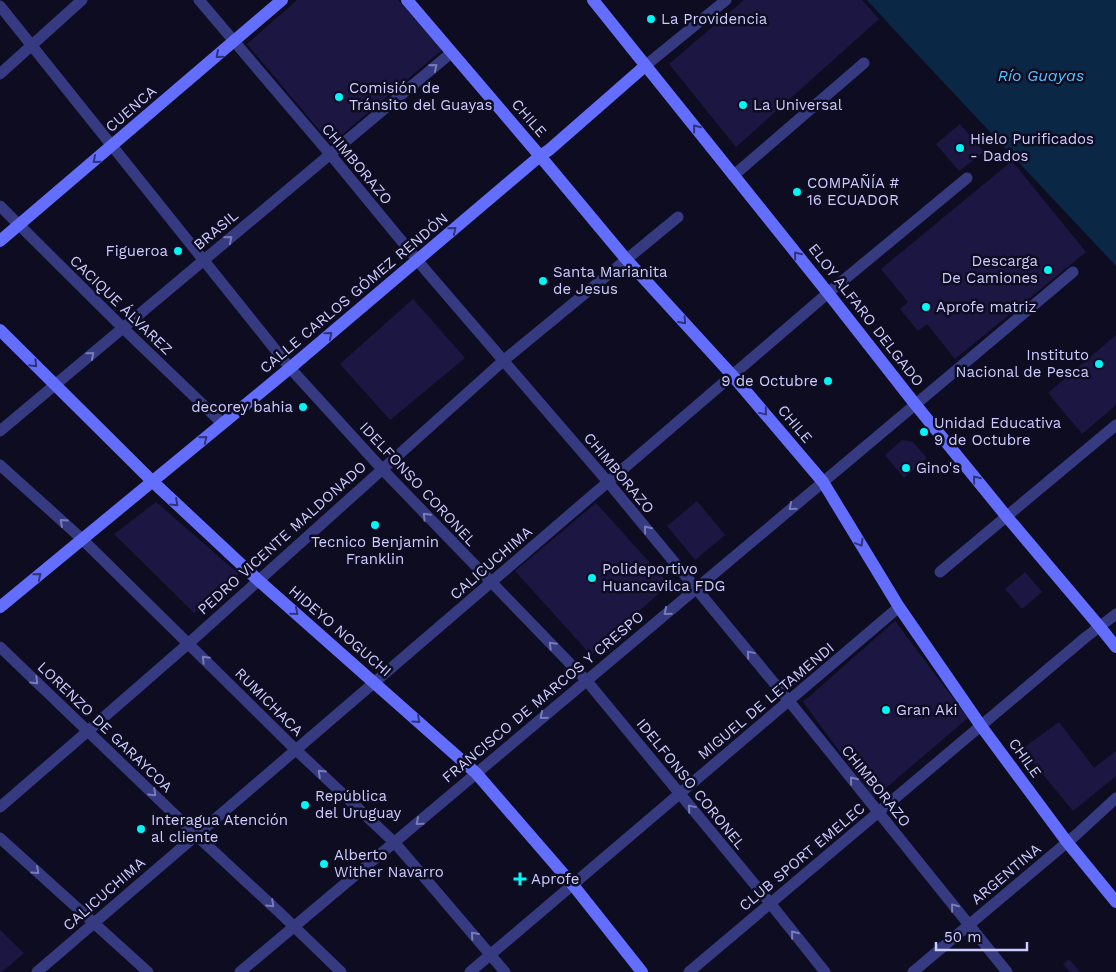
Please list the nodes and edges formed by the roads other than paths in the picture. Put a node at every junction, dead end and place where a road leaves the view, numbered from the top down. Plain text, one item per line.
1 (82, 0) edge
2 (199, 0) edge
3 (282, 0) edge
4 (406, 0) edge
5 (594, 0) edge
6 (726, 0) edge
7 (0, 6) edge
8 (234, 42) junction
9 (31, 46) junction
10 (451, 53) junction
11 (864, 63) dead end
12 (646, 66) junction
13 (0, 74) edge
14 (112, 146) junction
15 (330, 154) junction
16 (540, 156) junction
17 (733, 176) junction
18 (967, 178) dead end
19 (0, 206) edge
20 (678, 218) dead end
21 (19, 225) junction
22 (0, 242) edge
23 (626, 259) junction
24 (417, 260) junction
25 (203, 261) junction
26 (1073, 272) dead end
27 (828, 293) junction
28 (123, 328) junction
29 (0, 330) edge
30 (503, 360) junction
31 (290, 368) junction
32 (732, 375) junction
33 (54, 385) junction
34 (915, 404) junction
35 (223, 424) junction
36 (1116, 425) edge
37 (0, 431) edge
38 (0, 465) edge
39 (382, 469) junction
40 (152, 481) junction
41 (608, 482) junction
42 (822, 482) junction
43 (1007, 517) junction
44 (82, 539) junction
45 (940, 572) dead end
46 (258, 580) junction
47 (491, 583) junction
48 (695, 588) junction
49 (0, 606) edge
50 (900, 607) junction
51 (1116, 614) edge
52 (1100, 627) junction
53 (189, 642) junction
54 (0, 647) edge
55 (1116, 647) edge
56 (586, 680) junction
57 (375, 682) junction
58 (789, 701) junction
59 (985, 723) junction
60 (88, 730) junction
61 (296, 750) junction
62 (476, 773) junction
63 (679, 794) junction
64 (1116, 798) edge
65 (0, 807) edge
66 (878, 812) junction
67 (196, 835) junction
68 (0, 838) edge
69 (1067, 842) junction
70 (394, 843) junction
71 (572, 885) junction
72 (1116, 902) edge
73 (770, 903) junction
74 (94, 923) junction
75 (969, 925) junction
76 (294, 926) junction
77 (491, 954) junction
78 (37, 972) edge
79 (148, 972) edge
80 (240, 972) edge
81 (341, 972) edge
82 (470, 972) edge
83 (505, 972) edge
84 (642, 972) edge
85 (689, 972) edge
86 (825, 972) edge
87 (914, 972) edge
88 (1007, 972) edge

1 - 9 street
2 - 8 street, CHIMBORAZO
3 - 8 main road, CUENCA
4 - 10 main road, CHILE
5 - 12 main road, ELOY ALFARO DELGADO
6 - 12 street, CALLE CARLOS GÓMEZ RENDÓN
7 - 9 street, IDELFONSO CORONEL
8 -> 14 main road, CUENCA
8 - 15 street, CHIMBORAZO
9 - 13 street
9 - 14 street, IDELFONSO CORONEL
15 -> 10 street, BRASIL
10 - 16 main road, CHILE
11 - 17 street
12 - 16 main road, CALLE CARLOS GÓMEZ RENDÓN
17 -> 12 main road, ELOY ALFARO DELGADO
14 -> 21 main road, CUENCA
14 - 25 street, IDELFONSO CORONEL
15 - 24 street, CHIMBORAZO
25 -> 15 street, BRASIL
16 - 23 main road, CHILE
24 -> 16 main road, CALLE CARLOS GÓMEZ RENDÓN
27 -> 17 main road, ELOY ALFARO DELGADO
18 - 27 street, CALICUCHIMA
19 - 21 street, CACIQUE ÁLVAREZ
20 - 23 street, PEDRO VICENTE MALDONADO
21 - 22 main road, CUENCA
21 - 28 street, CACIQUE ÁLVAREZ
23 - 30 street, PEDRO VICENTE MALDONADO
23 -> 32 main road, CHILE
24 - 30 street, CHIMBORAZO
31 -> 24 main road, CALLE CARLOS GÓMEZ RENDÓN
25 - 28 street, BRASIL
25 - 31 street, IDELFONSO CORONEL
26 - 34 street, FRANCISCO DE MARCOS Y CRESPO
27 - 32 street, CALICUCHIMA
27 - 34 main road, ELOY ALFARO DELGADO
33 -> 28 street, BRASIL
28 - 35 street, CACIQUE ÁLVAREZ
29 -> 33 main road, HIDEYO NOGUCHI
30 - 39 street, PEDRO VICENTE MALDONADO
30 - 41 street, CHIMBORAZO
31 - 35 main road, CALLE CARLOS GÓMEZ RENDÓN
31 - 39 street, IDELFONSO CORONEL
32 - 41 street, CALICUCHIMA
32 -> 42 main road, CHILE
33 - 37 street, BRASIL
33 - 40 main road, HIDEYO NOGUCHI
34 - 42 street, FRANCISCO DE MARCOS Y CRESPO
43 -> 34 main road, ELOY ALFARO DELGADO
40 -> 35 main road, CALLE CARLOS GÓMEZ RENDÓN
36 - 43 street
44 -> 38 street, RUMICHACA
39 - 46 street, PEDRO VICENTE MALDONADO
47 -> 39 street, IDELFONSO CORONEL
40 - 44 main road, CALLE CARLOS GÓMEZ RENDÓN
40 -> 46 main road, HIDEYO NOGUCHI
41 - 47 street, CALICUCHIMA
48 -> 41 street, CHIMBORAZO
42 -> 48 street, FRANCISCO DE MARCOS Y CRESPO
42 -> 50 main road, CHILE
43 - 45 street
43 - 52 main road, ELOY ALFARO DELGADO
49 -> 44 main road, CALLE CARLOS GÓMEZ RENDÓN
44 - 53 street, RUMICHACA
46 - 53 street, PEDRO VICENTE MALDONADO
46 -> 57 main road, HIDEYO NOGUCHI
56 -> 47 street, IDELFONSO CORONEL
47 - 57 street, CALICUCHIMA
48 -> 56 street, FRANCISCO DE MARCOS Y CRESPO
58 -> 48 street, CHIMBORAZO
50 - 58 street, MIGUEL DE LETAMENDI
50 - 59 main road, CHILE
51 - 52 street, CLUB SPORT EMELEC
52 - 55 main road, ELOY ALFARO DELGADO
52 - 59 street, CLUB SPORT EMELEC
53 - 60 street, PEDRO VICENTE MALDONADO
61 -> 53 street, RUMICHACA
54 -> 60 street, LORENZO DE GARAYCOA
56 -> 62 street, FRANCISCO DE MARCOS Y CRESPO
56 - 63 street, IDELFONSO CORONEL
57 - 61 street, CALICUCHIMA
57 -> 62 main road, HIDEYO NOGUCHI
58 - 63 street, MIGUEL DE LETAMENDI
66 -> 58 street, CHIMBORAZO
59 - 66 street, CLUB SPORT EMELEC
59 - 69 main road, CHILE
60 - 65 street, PEDRO VICENTE MALDONADO
60 -> 67 street, LORENZO DE GARAYCOA
61 - 67 street, CALICUCHIMA
70 -> 61 street, RUMICHACA
62 -> 70 street, FRANCISCO DE MARCOS Y CRESPO
62 - 71 main road, HIDEYO NOGUCHI
63 - 71 street, MIGUEL DE LETAMENDI
73 -> 63 street, IDELFONSO CORONEL
64 - 69 street, ARGENTINA
66 - 73 street, CLUB SPORT EMELEC
75 -> 66 street, CHIMBORAZO
67 - 74 street, CALICUCHIMA
67 -> 76 street, LORENZO DE GARAYCOA
68 -> 74 street
69 - 72 main road, CHILE
69 - 75 street, ARGENTINA
70 - 76 street, FRANCISCO DE MARCOS Y CRESPO
77 -> 70 street, RUMICHACA
71 - 77 street, MIGUEL DE LETAMENDI
71 - 84 main road, HIDEYO NOGUCHI
73 - 85 street, CLUB SPORT EMELEC
86 -> 73 street, IDELFONSO CORONEL
74 - 78 street, CALICUCHIMA
74 - 79 street
75 - 87 street, ARGENTINA
75 - 88 street, CHIMBORAZO
76 - 80 street, FRANCISCO DE MARCOS Y CRESPO
76 - 81 street, LORENZO DE GARAYCOA
77 - 82 street, MIGUEL DE LETAMENDI
77 - 83 street, RUMICHACA

